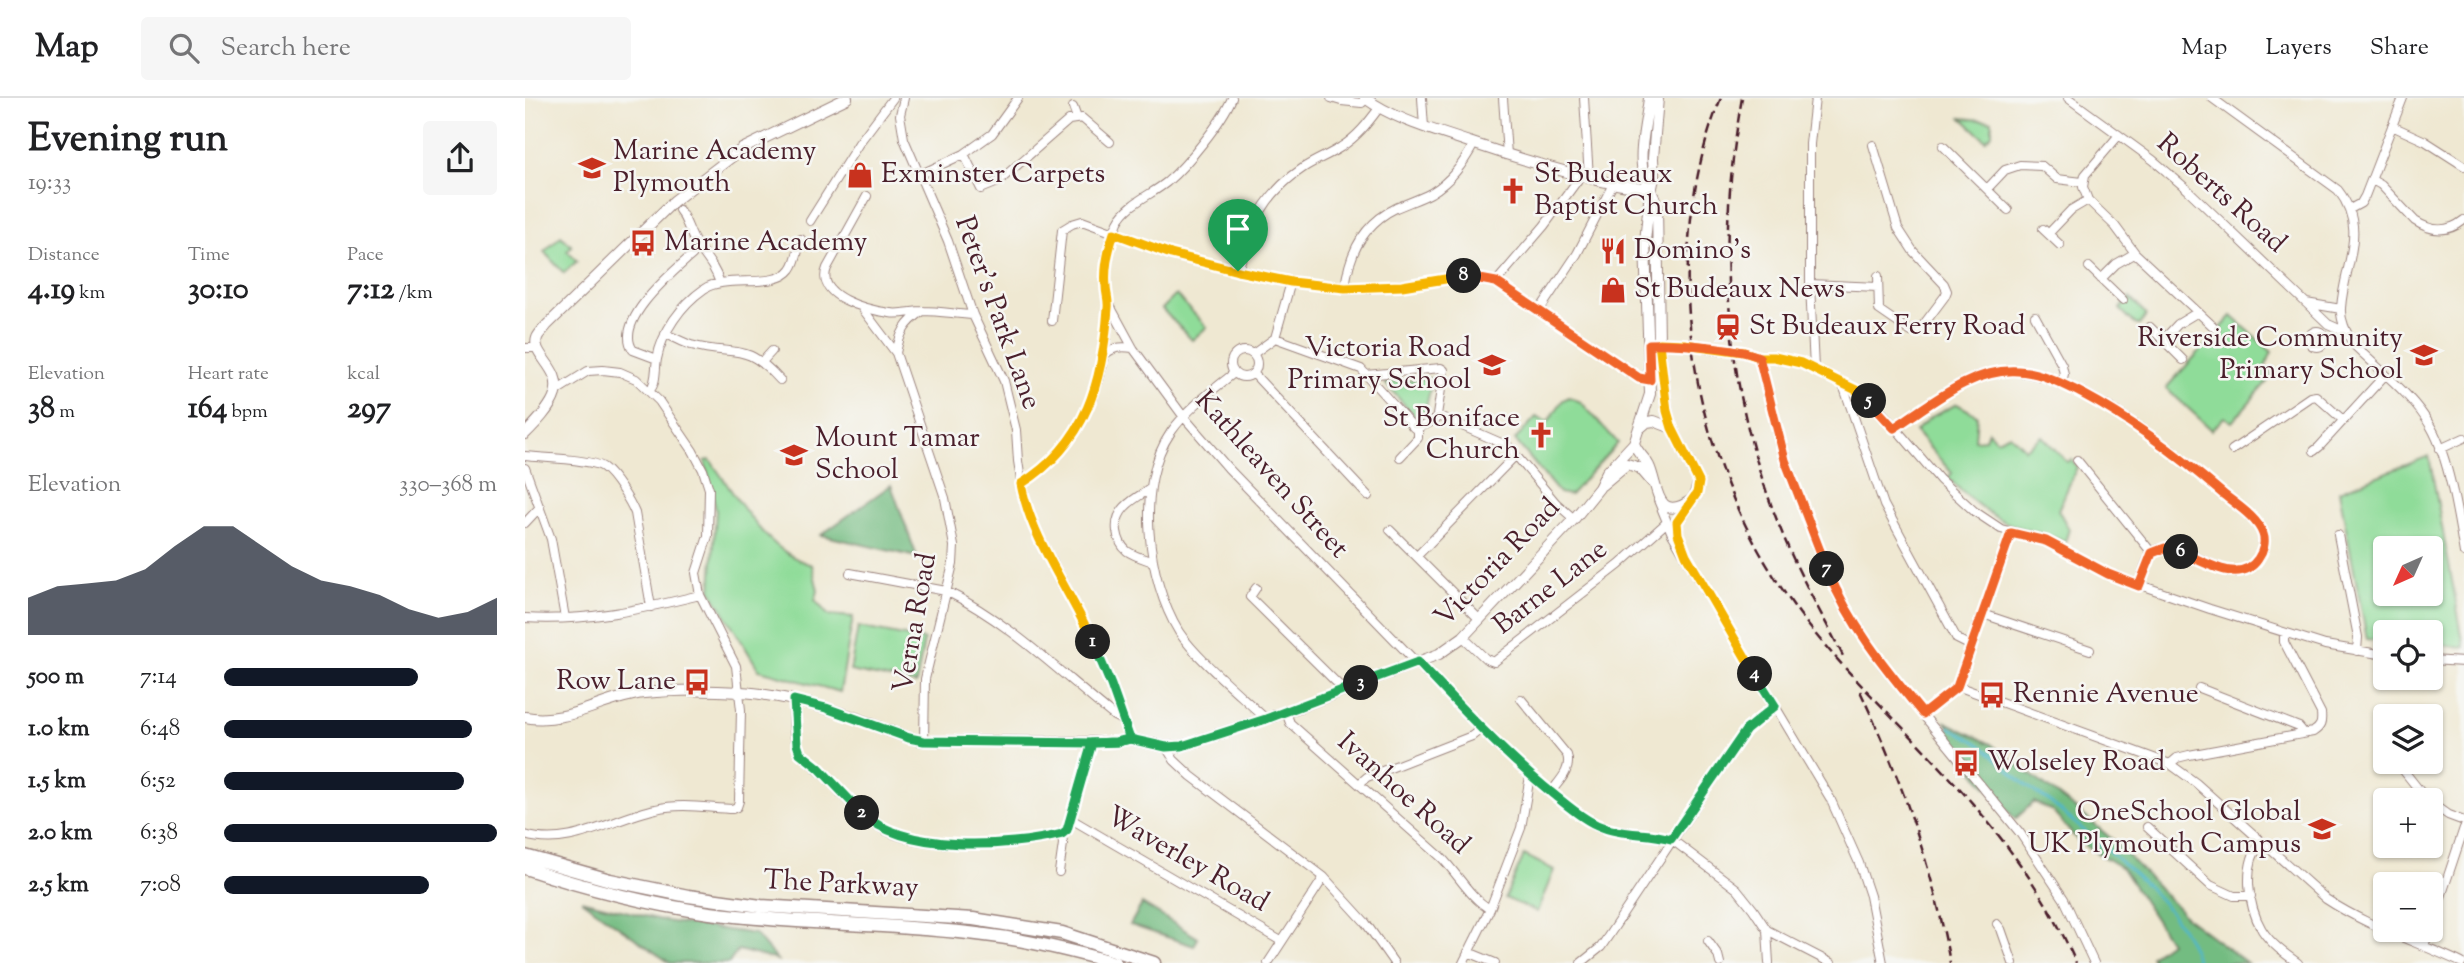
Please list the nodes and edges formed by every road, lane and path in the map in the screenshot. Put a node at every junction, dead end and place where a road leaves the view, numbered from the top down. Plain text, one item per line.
1 (847, 98) edge
2 (893, 98) edge
3 (904, 98) edge
4 (1018, 98) edge
5 (1232, 98) edge
6 (1331, 98) edge
7 (1422, 98) edge
8 (1503, 98) edge
9 (1584, 98) edge
10 (1649, 98) edge
11 (1658, 98) edge
12 (1815, 98) edge
13 (2068, 98) edge
14 (2212, 98) edge
15 (2403, 98) edge
16 (1366, 99) edge
17 (1073, 107) dead end
18 (1379, 108) junction
19 (1077, 118) junction
20 (2392, 126) junction
21 (1424, 127) junction
22 (2119, 135) junction
23 (1110, 142) dead end
24 (1474, 144) junction
25 (1873, 145) dead end
26 (1943, 146) dead end
27 (964, 154) junction
28 (1507, 155) junction
29 (2464, 166) edge
30 (919, 175) junction
31 (1585, 177) junction
32 (2372, 180) junction
33 (2082, 182) junction
34 (1613, 184) junction
35 (1651, 188) junction
36 (1987, 189) junction
37 (867, 195) dead end
38 (2088, 200) junction
39 (2350, 209) junction
40 (679, 210) dead end
41 (2008, 210) dead end
42 (2464, 220) edge
43 (810, 221) dead end
44 (1114, 233) junction
45 (801, 239) dead end
46 (2060, 245) dead end
47 (2135, 253) junction
48 (693, 254) dead end
49 (2089, 267) dead end
50 (1238, 271) junction
51 (1878, 276) dead end
52 (2101, 279) junction
53 (1291, 282) junction
54 (1496, 282) junction
55 (720, 283) junction
56 (1810, 284) junction
57 (1878, 287) junction
58 (1345, 288) junction
59 (2123, 300) dead end
60 (2306, 303) junction
61 (1109, 304) junction
62 (862, 307) junction
63 (2341, 309) junction
64 (923, 311) junction
65 (1539, 311) junction
66 (2198, 312) junction
67 (2314, 312) junction
68 (973, 315) junction
69 (2035, 316) dead end
70 (1052, 321) dead end
71 (2150, 327) dead end
72 (2216, 330) dead end
73 (2317, 331) dead end
74 (2346, 332) junction
75 (665, 334) junction
76 (1275, 338) junction
77 (2163, 340) junction
78 (1654, 343) junction
79 (525, 348) edge
80 (537, 348) junction
81 (1133, 348) junction
82 (772, 351) dead end
83 (896, 353) junction
84 (1253, 354) junction
85 (1755, 355) junction
86 (1103, 356) junction
87 (657, 359) junction
88 (2183, 360) dead end
89 (762, 362) junction
90 (1814, 369) junction
91 (1234, 373) junction
92 (1253, 373) junction
93 (1366, 375) junction
94 (2385, 375) junction
95 (780, 380) dead end
96 (1650, 380) junction
97 (1842, 382) junction
98 (2062, 383) junction
99 (650, 390) junction
100 (556, 391) junction
101 (1437, 415) junction
102 (1184, 416) junction
103 (2343, 420) junction
104 (1418, 428) junction
105 (1672, 428) junction
106 (1894, 428) junction
107 (1638, 430) junction
108 (525, 435) edge
109 (2464, 438) edge
110 (1634, 443) junction
111 (2440, 449) junction
112 (2232, 450) dead end
113 (2314, 451) dead end
114 (525, 456) edge
115 (1515, 456) junction
116 (1400, 457) dead end
117 (2077, 460) dead end
118 (525, 468) edge
119 (1021, 484) junction
120 (1654, 484) junction
121 (1599, 488) junction
122 (1150, 489) junction
123 (1368, 496) dead end
124 (1657, 497) junction
125 (1693, 499) junction
126 (540, 507) junction
127 (1574, 519) junction
128 (525, 523) edge
129 (1667, 523) junction
130 (1390, 530) dead end
131 (2011, 533) junction
132 (2338, 535) dead end
133 (2152, 553) junction
134 (2464, 553) edge
135 (1686, 555) junction
136 (1417, 556) junction
137 (1153, 562) junction
138 (850, 573) dead end
139 (2139, 586) junction
140 (1257, 588) dead end
141 (946, 591) junction
142 (700, 595) junction
143 (651, 607) junction
144 (1983, 614) junction
145 (525, 618) edge
146 (565, 618) junction
147 (1480, 620) junction
148 (2284, 634) junction
149 (1463, 637) junction
150 (1971, 646) junction
151 (2090, 650) dead end
152 (2357, 651) junction
153 (2373, 653) edge
154 (2443, 661) edge
155 (1418, 662) junction
156 (2464, 662) edge
157 (1957, 687) junction
158 (2199, 688) dead end
159 (1344, 690) junction
160 (741, 692) junction
161 (794, 700) junction
162 (1522, 704) dead end
163 (1775, 706) junction
164 (1286, 712) junction
165 (1923, 714) junction
166 (525, 717) edge
167 (1266, 719) junction
168 (1122, 720) junction
169 (1481, 729) junction
170 (2304, 733) junction
171 (1130, 739) junction
172 (924, 741) junction
173 (1092, 743) junction
174 (1166, 747) junction
175 (2170, 764) junction
176 (2406, 774) edge
177 (1530, 776) junction
178 (1359, 784) junction
179 (2418, 788) edge
180 (1551, 792) junction
181 (2443, 812) edge
182 (1070, 819) junction
183 (2464, 821) edge
184 (2147, 827) dead end
185 (2464, 828) edge
186 (1062, 834) junction
187 (525, 835) edge
188 (1671, 839) junction
189 (2261, 842) junction
190 (525, 853) edge
191 (525, 868) edge
192 (1059, 872) dead end
193 (1324, 877) junction
194 (2443, 890) edge
195 (2251, 896) junction
196 (1490, 909) junction
197 (1997, 924) dead end
198 (1767, 930) junction
199 (1281, 941) junction
200 (1708, 941) dead end
201 (2425, 942) edge
202 (2424, 946) junction
203 (1468, 952) junction
204 (1115, 963) edge
205 (1154, 963) edge
206 (1268, 963) edge
207 (1394, 963) edge
208 (1462, 963) edge
209 (1495, 963) edge
210 (1581, 963) edge
211 (1720, 963) edge
212 (1769, 963) edge
213 (1831, 963) edge
214 (1883, 963) edge
215 (2013, 963) edge
216 (2094, 963) edge
217 (2298, 963) edge
218 (2462, 963) edge

1 - 80 street
2 - 43 street
3 - 30 street, Peter's Park Lane
4 - 27 street
5 - 44 street
6 - 16 street
7 - 21 street
8 - 28 street
9 - 31 street
10 - 35 street
11 - 35 street
12 - 56 street
13 - 22 street, Roberts Road
14 - 39 street
15 - 20 street
16 - 18 street
17 - 19 street
18 - 21 street
18 - 50 street
19 - 23 street
19 - 27 street
20 - 29 street
20 - 32 street
21 - 24 street
22 - 33 street
22 - 60 street, Roberts Road
24 - 28 street
24 - 58 street
25 - 57 street
26 - 36 street
27 - 30 street
28 - 31 street
30 - 68 street, Peter's Park Lane
31 - 34 street
31 - 54 street
32 - 39 street
32 - 42 street
33 - 36 street
33 - 38 street
34 - 35 street
34 - 65 street
35 - 78 street
36 - 41 street
37 - 62 street
38 - 46 street
38 - 47 street
39 - 63 street
40 - 55 street
44 - 50 street
44 - 61 street
44 - 70 street
45 - 55 street
47 - 52 street
47 - 66 street
48 - 87 street
49 - 52 street
50 - 53 street
51 - 57 street
52 - 59 street
53 - 58 street
53 - 76 street
54 - 58 street
54 - 65 street
55 - 75 street
56 - 57 street
56 - 90 street
60 - 63 street
60 - 67 street, Roberts Road
61 - 81 street, Kathleaven Street
61 - 86 street
62 - 64 street
62 - 83 street, Verna Road
63 - 74 street
64 - 68 street
64 - 83 street
65 - 96 street
66 - 72 street
66 - 77 street
67 - 73 street
67 - 74 street, Roberts Road
68 - 119 street, Peter's Park Lane
69 - 98 street
71 - 77 street
74 - 94 street
75 - 87 street
75 - 89 street
76 - 84 street
76 - 93 street
77 - 88 street
78 - 85 street, bridge
78 - 96 street
78 - 105 street
79 - 80 street
80 - 100 street
81 - 86 street
81 - 102 street, Kathleaven Street
82 - 89 street
83 - 141 street, Verna Road
84 - 91 street
84 - 92 street
85 - 90 street
85 - 165 street
86 - 119 street
87 - 99 street
89 - 95 street
90 - 97 street
91 - 92 street
91 - 102 street
92 - 123 street
93 - 101 street
93 - 104 street
94 - 103 street
94 - 111 street
96 - 107 street
97 - 106 street
97 - 150 street
98 - 106 street
98 - 133 street
99 - 100 street
99 - 142 street
100 - 108 street
101 - 104 street
101 - 115 street
102 - 122 street
102 - 155 street, Kathleaven Street
103 - 112 street
103 - 113 street
104 - 116 street
105 - 107 street
105 - 125 street
106 - 131 street
107 - 110 street, Victoria Road
109 - 111 street
110 - 120 street
110 - 121 street, Victoria Road
111 - 134 street
114 - 143 street
115 - 127 street
115 - 136 street
117 - 133 street
118 - 126 street
119 - 168 street, Peter's Park Lane
120 - 121 street, Victoria Road
120 - 124 street
121 - 127 street, Victoria Road
122 - 137 street
122 - 137 street
124 - 125 street
124 - 129 street
125 - 135 street
126 - 128 street
126 - 146 street
127 - 147 street, Victoria Road
129 - 135 street
129 - 149 street, Barne Lane
130 - 136 street
131 - 139 street
131 - 144 street
132 - 152 street
133 - 139 street
135 - 163 street
136 - 147 street
137 - 167 street
138 - 141 street
139 - 148 street
140 - 159 street
141 - 168 street
141 - 172 street, Verna Road
142 - 143 street
142 - 160 street
143 - 146 street
144 - 150 street
144 - 151 street
145 - 146 street
147 - 149 street, Victoria Road
148 - 152 street
148 - 170 street
149 - 155 street, Victoria Road
150 - 157 street
152 - 153 street
154 - 156 street
155 - 159 street, Victoria Road
155 - 169 street, Kathleaven Street
157 - 165 street
157 - 175 street
158 - 170 street
159 - 164 street, Victoria Road
160 - 161 street, Victoria Road
160 - 166 street, Victoria Road
160 - 187 street
161 - 172 street, Victoria Road
161 - 186 street
162 - 180 street
163 - 188 street
163 - 214 street
164 - 167 street, Victoria Road
164 - 178 street, Ivanhoe Road
165 - 216 street
167 - 174 street, Victoria Road
168 - 171 street, Peter's Park Lane
169 - 177 street, Kathleaven Street
169 - 178 street
170 - 175 street
171 - 173 street, Victoria Road
171 - 174 street, Victoria Road
172 - 173 street, Victoria Road
173 - 182 street
174 - 193 street
175 - 189 street
176 - 179 street
177 - 180 street, Kathleaven Street
177 - 196 street
178 - 196 street, Ivanhoe Road
180 - 188 street, Kathleaven Street
181 - 183 street
182 - 186 street
182 - 199 street, Waverley Road
184 - 195 street
185 - 194 street
186 - 192 street
188 - 198 street
188 - 210 street
189 - 195 street
189 - 202 street
190 - 205 highway, The Parkway
191 - 204 highway, The Parkway
193 - 199 street
193 - 207 street
195 - 217 street
196 - 203 street
197 - 215 street
198 - 212 street
198 - 213 street
199 - 206 street
200 - 211 street
201 - 202 street
202 - 218 street
203 - 208 street
203 - 209 street

